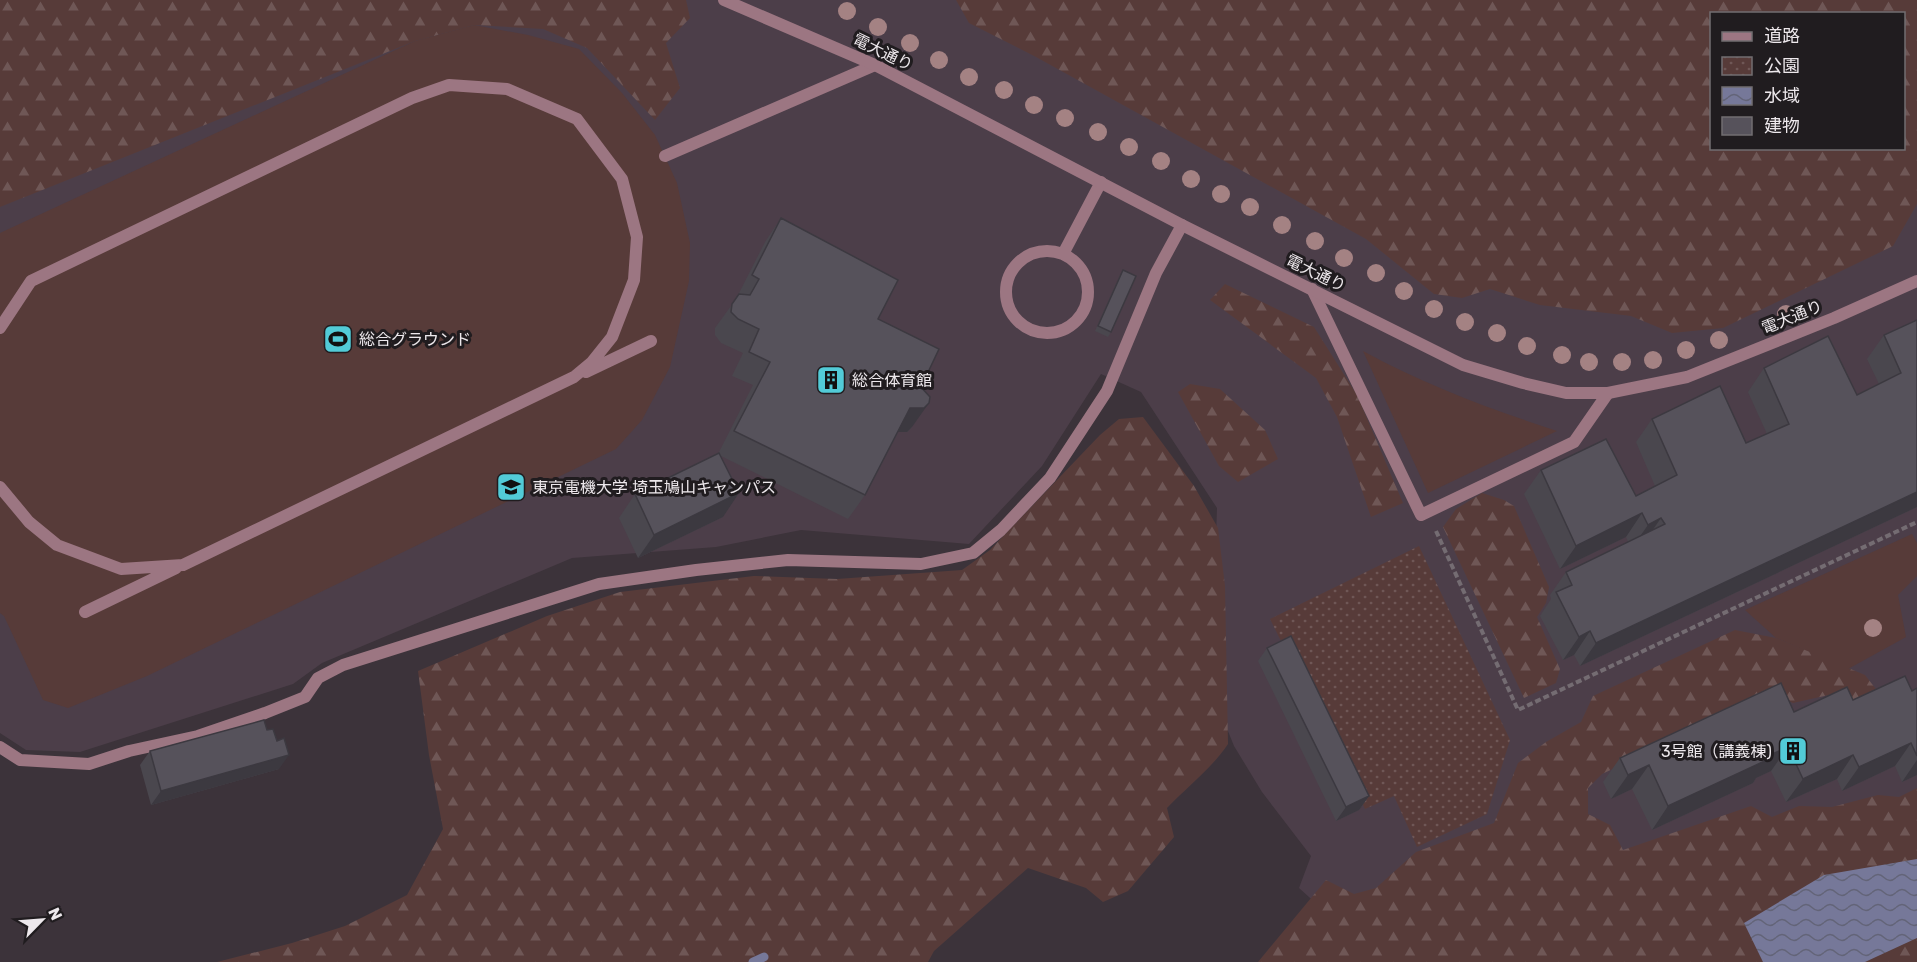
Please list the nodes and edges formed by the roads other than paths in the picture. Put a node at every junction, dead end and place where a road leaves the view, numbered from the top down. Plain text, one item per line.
1 (724, 0) edge
2 (875, 65) junction
3 (665, 156) dead end
4 (1101, 182) junction
5 (1182, 225) junction
6 (1063, 254) junction
7 (1917, 280) edge
8 (1312, 289) junction
9 (0, 328) edge
10 (651, 341) dead end
11 (574, 377) junction
12 (1608, 393) junction
13 (0, 487) edge
14 (183, 565) junction
15 (85, 612) dead end
16 (0, 747) edge

1 - 2 street, 電大通り
2 - 3 street
2 - 4 street, 電大通り
4 - 5 street, 電大通り
4 - 6 street
5 - 8 street, 電大通り
5 - 16 street
6 - 6 street
7 - 12 street, 電大通り
8 - 12 street, 電大通り
8 - 12 street
9 - 11 street
10 - 11 street
11 - 14 street
13 - 14 street
14 - 15 street

